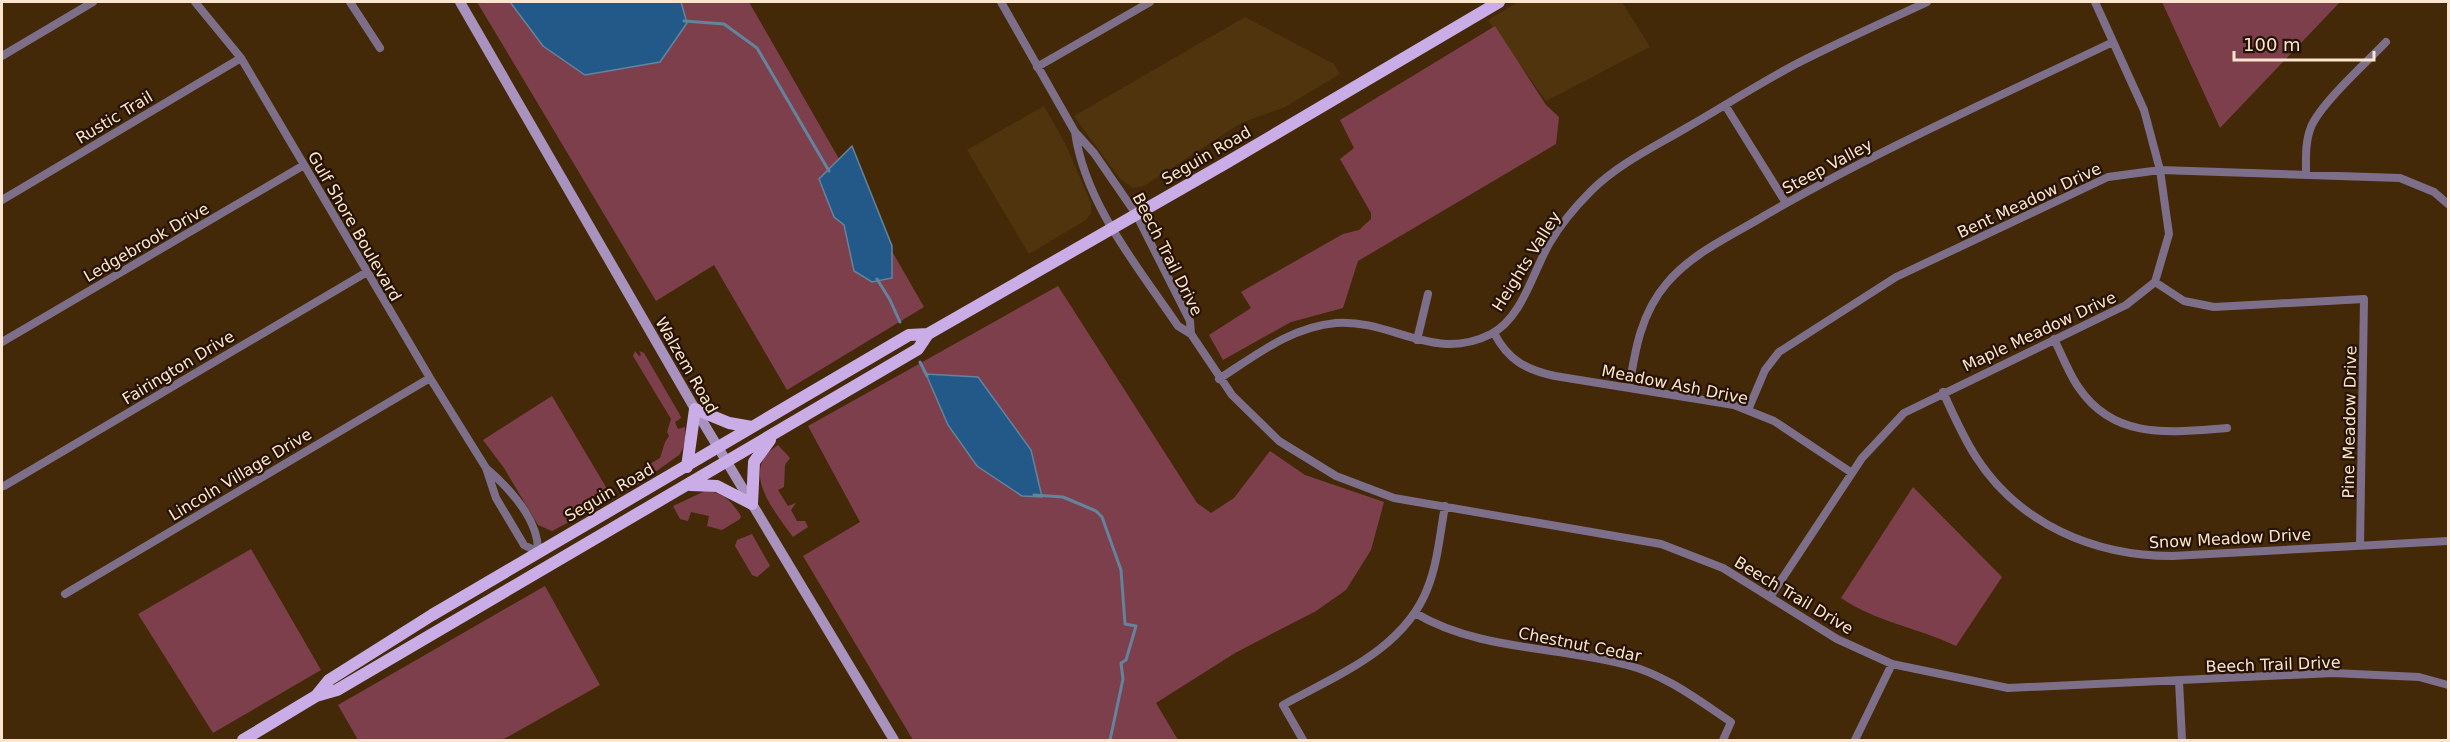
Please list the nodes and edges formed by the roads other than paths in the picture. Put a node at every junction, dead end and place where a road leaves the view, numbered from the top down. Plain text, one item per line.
1 (93, 2) edge
2 (195, 2) edge
3 (350, 2) edge
4 (460, 2) edge
5 (1001, 2) edge
6 (1150, 2) edge
7 (1499, 2) edge
8 (1927, 2) edge
9 (2095, 2) edge
10 (2113, 42) junction
11 (2386, 42) dead end
12 (380, 48) dead end
13 (2, 56) edge
14 (241, 58) junction
15 (1037, 67) junction
16 (1725, 105) junction
17 (1074, 132) junction
18 (304, 165) junction
19 (2160, 170) junction
20 (2306, 174) junction
21 (2, 200) edge
22 (1786, 203) junction
23 (2448, 204) edge
24 (1136, 214) junction
25 (1112, 228) junction
26 (367, 272) junction
27 (2155, 282) junction
28 (1428, 294) dead end
29 (1494, 333) junction
30 (928, 334) junction
31 (1191, 334) junction
32 (2054, 339) junction
33 (1417, 340) junction
34 (2, 342) edge
35 (429, 378) junction
36 (1219, 379) junction
37 (1629, 388) junction
38 (1943, 392) junction
39 (694, 409) junction
40 (1748, 410) junction
41 (752, 427) junction
42 (2227, 428) dead end
43 (776, 431) junction
44 (719, 448) junction
45 (727, 462) junction
46 (687, 467) junction
47 (486, 468) junction
48 (1852, 473) junction
49 (4, 486) dead end
50 (688, 486) junction
51 (753, 504) junction
52 (1445, 506) junction
53 (2448, 542) edge
54 (2360, 545) junction
55 (582, 546) junction
56 (538, 552) junction
57 (514, 586) junction
58 (65, 594) dead end
59 (1770, 597) junction
60 (1415, 613) junction
61 (1892, 664) junction
62 (2179, 681) junction
63 (2448, 686) edge
64 (316, 696) junction
65 (243, 741) edge
66 (894, 741) edge
67 (1303, 741) edge
68 (1723, 741) edge
69 (1855, 741) edge
70 (2182, 741) edge

1 - 13 street
2 - 14 street, Gulf Shore Boulevard
3 - 12 street
4 - 39 main road, Walzem Road
5 - 15 street, Beech Trail Drive
6 - 15 street
7 - 24 main road, Seguin Road
8 - 16 street, Heights Valley
9 - 10 street
10 - 19 street
10 - 22 street, Steep Valley
11 - 20 street
14 - 18 street, Gulf Shore Boulevard
14 - 21 street, Rustic Trail
15 - 17 street, Beech Trail Drive
16 - 22 street
16 - 29 street, Heights Valley
17 - 24 street, Beech Trail Drive
17 - 25 street, Beech Trail Drive
18 - 26 street, Gulf Shore Boulevard
18 - 34 street, Ledgebrook Drive
19 - 20 street, Bent Meadow Drive
19 - 27 street
19 - 40 street, Bent Meadow Drive
20 - 23 street, Bent Meadow Drive
22 - 37 street, Steep Valley
24 - 25 main road, Seguin Road
24 - 31 street, Beech Trail Drive
25 - 30 main road, Seguin Road
25 - 31 street, Beech Trail Drive
26 - 35 street, Gulf Shore Boulevard
26 - 49 street, Fairington Drive
27 - 32 street, Maple Meadow Drive
27 - 54 street, Pine Meadow Drive
28 - 33 street
29 - 33 street, Heights Valley
29 - 37 street, Meadow Ash Drive
30 - 41 main road, Seguin Road
30 - 43 main road, Seguin Road
31 - 36 street, Beech Trail Drive
32 - 38 street, Maple Meadow Drive
32 - 42 street
33 - 36 street, Heights Valley
35 - 47 street, Gulf Shore Boulevard
35 - 58 street, Lincoln Village Drive
36 - 52 street, Beech Trail Drive
37 - 40 street, Meadow Ash Drive
38 - 48 street, Maple Meadow Drive
38 - 54 street, Snow Meadow Drive
39 - 41 main road
39 - 44 main road, Walzem Road
39 - 46 main road
40 - 48 street, Meadow Ash Drive
41 - 44 main road, Seguin Road
43 - 45 main road, Seguin Road
43 - 51 main road
44 - 45 main road, Walzem Road
44 - 46 main road, Seguin Road
45 - 50 main road, Seguin Road
45 - 51 main road, Walzem Road
46 - 56 main road, Seguin Road
47 - 56 street, Gulf Shore Boulevard
47 - 56 street, Gulf Shore Boulevard
48 - 59 street, Maple Meadow Drive
50 - 51 main road
50 - 55 main road, Seguin Road
51 - 66 main road, Walzem Road
52 - 59 street, Beech Trail Drive
52 - 60 street
53 - 54 street, Snow Meadow Drive
55 - 56 main road
55 - 57 main road, Seguin Road
56 - 57 main road
56 - 64 main road, Seguin Road
57 - 64 main road, Seguin Road
59 - 61 street, Beech Trail Drive
60 - 67 street
60 - 68 street, Chestnut Cedar
61 - 62 street, Beech Trail Drive
61 - 69 street
62 - 63 street, Beech Trail Drive
62 - 70 street
64 - 65 main road, Seguin Road

